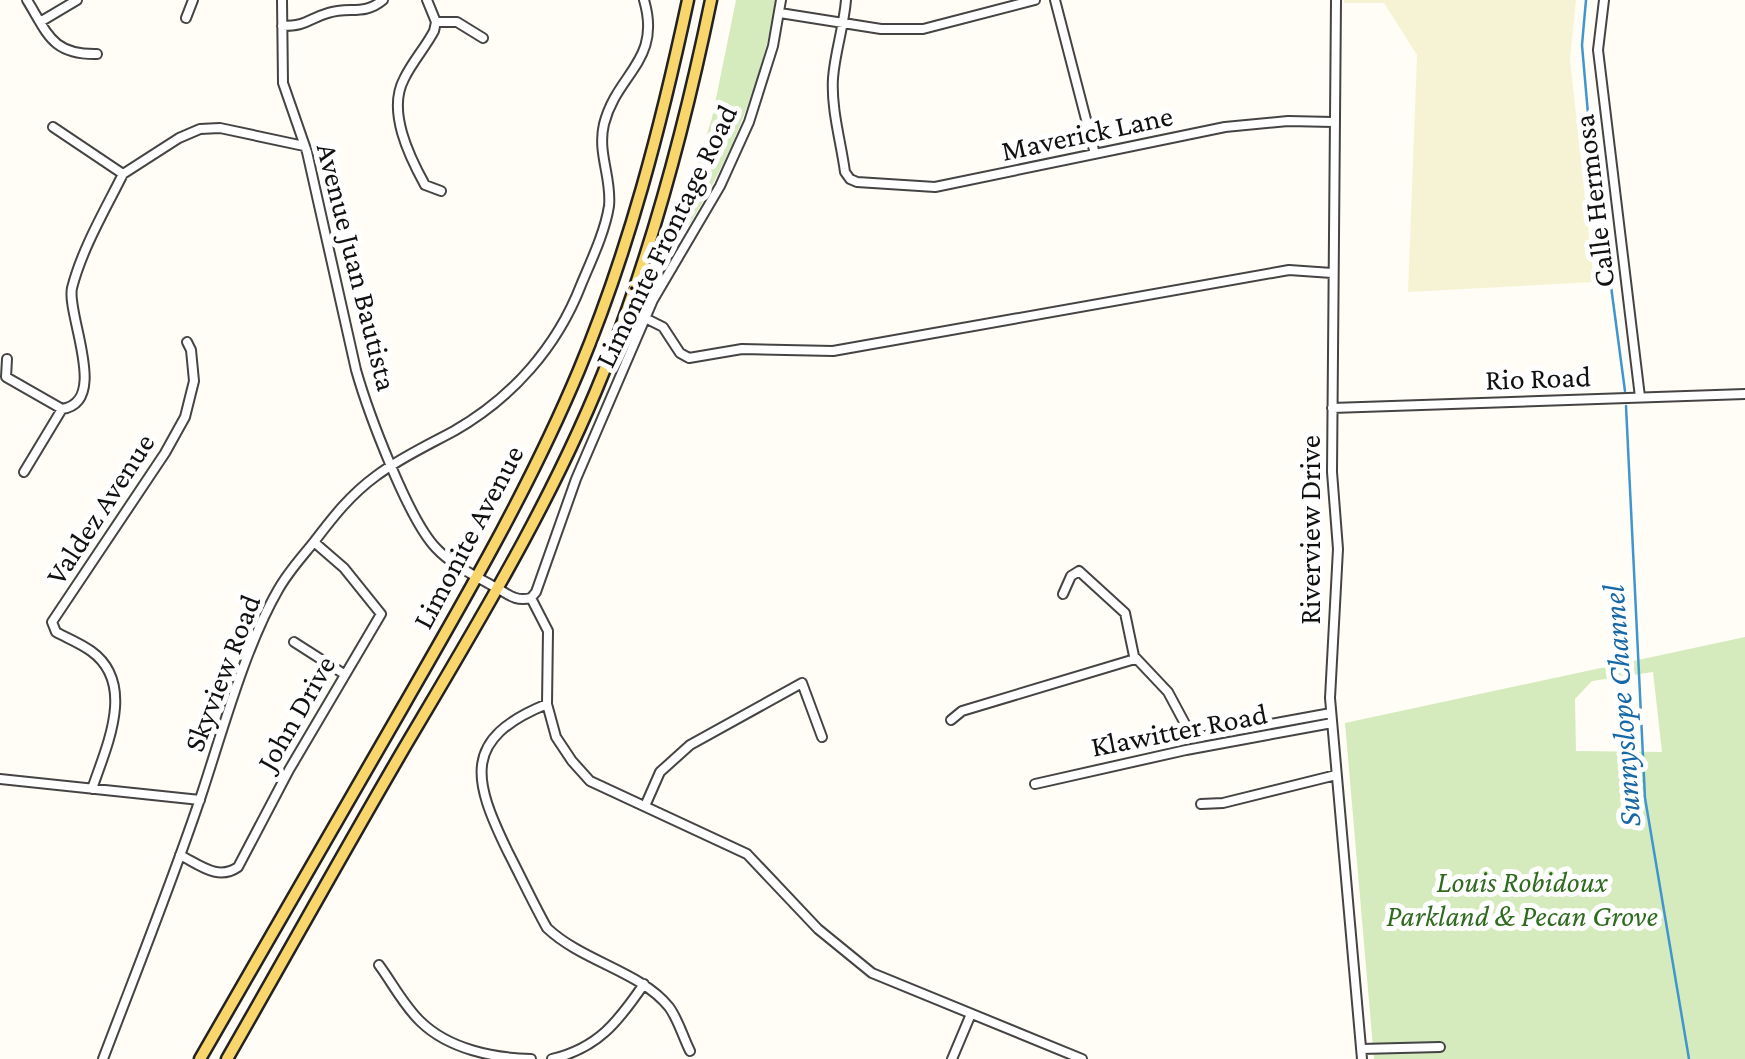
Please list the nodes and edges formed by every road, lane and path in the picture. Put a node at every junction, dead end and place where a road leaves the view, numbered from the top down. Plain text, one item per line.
1 (27, 0) edge
2 (77, 0) edge
3 (193, 0) edge
4 (282, 0) edge
5 (383, 0) edge
6 (427, 0) edge
7 (644, 0) edge
8 (688, 0) edge
9 (711, 0) edge
10 (781, 0) edge
11 (846, 0) edge
12 (1035, 0) edge
13 (1055, 0) edge
14 (1336, 0) edge
15 (1604, 0) edge
16 (780, 13) junction
17 (186, 18) dead end
18 (40, 22) junction
19 (436, 22) junction
20 (845, 24) junction
21 (282, 26) junction
22 (483, 38) dead end
23 (96, 54) dead end
24 (1334, 122) junction
25 (53, 127) dead end
26 (304, 146) junction
27 (1095, 154) junction
28 (123, 174) junction
29 (441, 191) dead end
30 (1332, 272) junction
31 (645, 318) junction
32 (186, 342) dead end
33 (7, 359) dead end
34 (3, 377) edge
35 (1745, 394) edge
36 (1636, 398) junction
37 (1332, 408) junction
38 (62, 409) junction
39 (392, 464) junction
40 (24, 472) dead end
41 (314, 542) junction
42 (477, 578) junction
43 (497, 588) junction
44 (1064, 594) dead end
45 (531, 598) junction
46 (294, 642) dead end
47 (1135, 659) junction
48 (344, 674) junction
49 (547, 704) junction
50 (1331, 718) junction
51 (950, 720) dead end
52 (1197, 736) junction
53 (822, 737) dead end
54 (1198, 748) junction
55 (1336, 775) junction
56 (0, 780) edge
57 (1035, 784) dead end
58 (92, 789) junction
59 (200, 800) junction
60 (1201, 804) dead end
61 (645, 806) junction
62 (180, 855) junction
63 (379, 965) dead end
64 (644, 984) junction
65 (971, 1014) junction
66 (1440, 1047) dead end
67 (690, 1050) dead end
68 (1362, 1054) edge
69 (103, 1059) edge
70 (200, 1059) edge
71 (227, 1059) edge
72 (530, 1059) edge
73 (552, 1059) edge
74 (952, 1059) edge
75 (1082, 1059) edge

1 - 18 street
2 - 18 street
3 - 17 street
4 - 21 street, Avenue Juan Bautista
5 - 21 street
6 - 19 street
7 - 39 street, Skyview Road
8 - 42 main road, Limonite Avenue
9 - 43 main road, Limonite Avenue
10 - 16 street, Limonite Frontage Road
11 - 20 street
12 - 20 street
13 - 27 street
14 - 24 street, Riverview Drive
15 - 36 street, Calle Hermosa
16 - 20 street
16 - 31 street, Limonite Frontage Road
18 - 23 street
19 - 22 street
19 - 29 street
20 - 27 street, Maverick Lane
21 - 26 street, Avenue Juan Bautista
24 - 27 street, Maverick Lane
24 - 30 street, Riverview Drive
25 - 28 street
26 - 28 street
26 - 39 street, Avenue Juan Bautista
28 - 38 street
30 - 31 street
30 - 37 street, Riverview Drive
31 - 45 street, Limonite Frontage Road
32 - 58 street, Valdez Avenue
33 - 34 street
34 - 38 street
35 - 36 street, Rio Road
36 - 37 street, Rio Road
37 - 50 street, Riverview Drive
38 - 40 street
39 - 41 street, Skyview Road
39 - 42 street, Avenue Juan Bautista
41 - 48 street, John Drive
41 - 59 street, Skyview Road
42 - 43 street, Avenue Juan Bautista
42 - 70 main road, Limonite Avenue
43 - 45 street, Avenue Juan Bautista
43 - 71 main road, Limonite Avenue
44 - 47 street
45 - 49 street
46 - 48 street
47 - 51 street
47 - 52 street
48 - 62 street, John Drive
49 - 61 street
49 - 64 street
50 - 52 street
50 - 54 street, Klawitter Road
50 - 55 street, Riverview Drive
52 - 54 street
53 - 61 street
54 - 57 street, Klawitter Road
55 - 60 street
55 - 68 street, Riverview Drive
56 - 58 street
58 - 59 street
59 - 62 street, Skyview Road
61 - 65 street
62 - 69 street, Skyview Road
63 - 72 street
64 - 67 street
64 - 73 street
65 - 74 street
65 - 75 street
66 - 68 street

